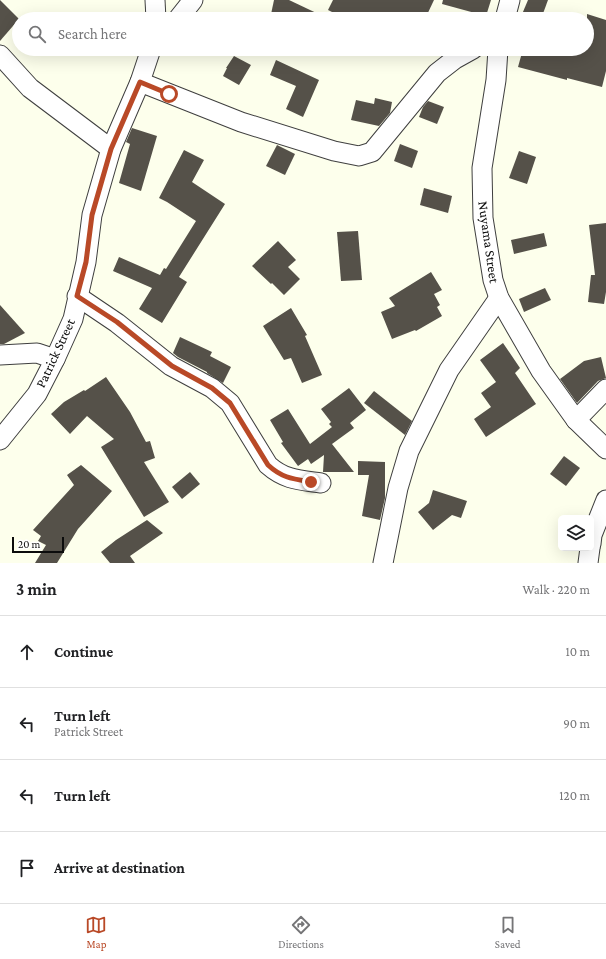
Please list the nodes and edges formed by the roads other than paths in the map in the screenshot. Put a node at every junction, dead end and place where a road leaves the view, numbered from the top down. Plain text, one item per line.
1 (155, 0) edge
2 (193, 0) edge
3 (510, 0) edge
4 (156, 12) edge
5 (184, 12) edge
6 (507, 12) edge
7 (0, 56) edge
8 (149, 56) edge
9 (460, 56) edge
10 (498, 56) edge
11 (140, 82) junction
12 (111, 149) junction
13 (77, 296) junction
14 (499, 298) junction
15 (0, 355) edge
16 (55, 359) junction
17 (606, 389) edge
18 (576, 420) junction
19 (0, 440) edge
20 (606, 449) edge
21 (321, 483) dead end
22 (606, 500) edge
23 (594, 530) edge
24 (590, 551) edge
25 (383, 563) edge
26 (588, 563) edge

1 - 4 street
2 - 5 street
3 - 6 street
7 - 12 street
8 - 11 street, Patrick Street
9 - 11 street
10 - 14 street, Nuyama Street
11 - 12 street, Patrick Street
12 - 13 street, Patrick Street
13 - 16 street, Patrick Street
13 - 21 street
14 - 18 street, Nuyama Street
14 - 25 street
15 - 16 street
16 - 19 street, Patrick Street
17 - 18 street
18 - 20 street, Nuyama Street
22 - 23 street
24 - 26 street

